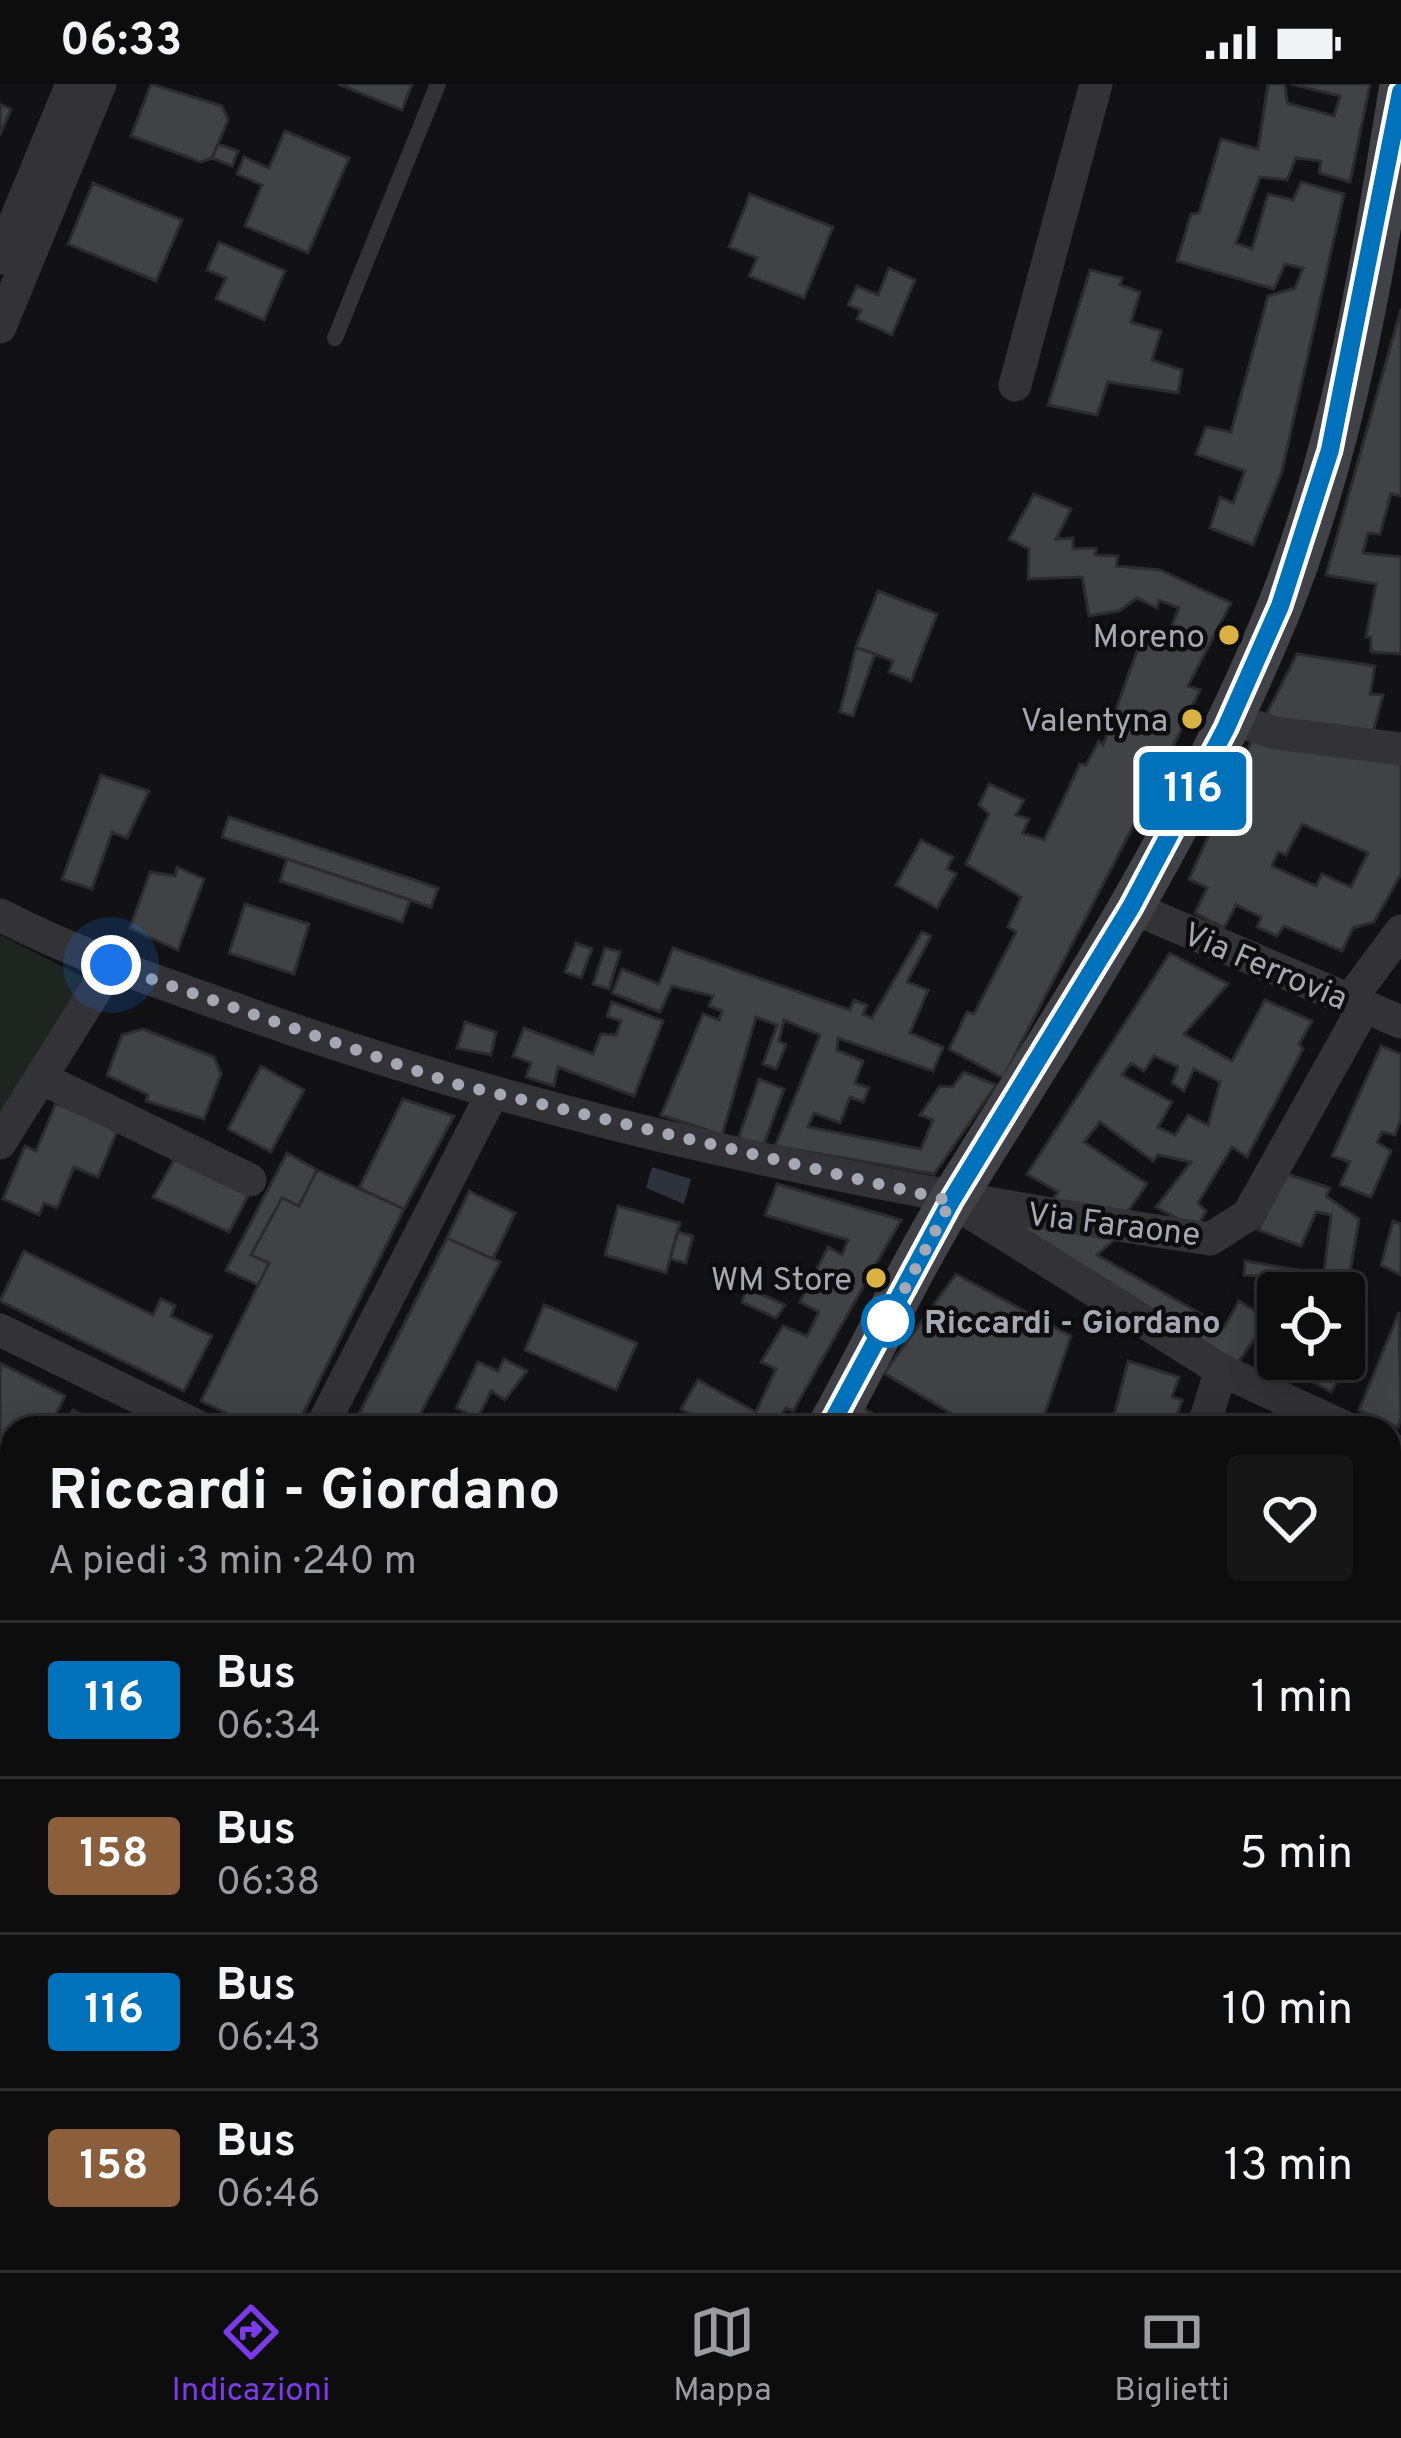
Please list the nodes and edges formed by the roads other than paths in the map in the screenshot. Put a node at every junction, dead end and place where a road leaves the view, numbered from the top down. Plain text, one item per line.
1 (72, 84) edge
2 (100, 84) edge
3 (438, 84) edge
4 (1096, 84) edge
5 (1401, 91) edge
6 (0, 258) edge
7 (0, 327) edge
8 (335, 338) dead end
9 (1015, 385) dead end
10 (1231, 719) junction
11 (1401, 748) edge
12 (1131, 907) junction
13 (0, 915) edge
14 (1401, 931) edge
15 (111, 965) junction
16 (1357, 1004) junction
17 (1401, 1022) edge
18 (41, 1078) junction
19 (492, 1094) junction
20 (0, 1143) edge
21 (250, 1180) dead end
22 (951, 1201) junction
23 (0, 1330) edge
24 (1221, 1370) junction
25 (176, 1416) edge
26 (327, 1416) edge
27 (835, 1416) edge
28 (1207, 1416) edge
29 (1320, 1416) edge

1 - 6 street
2 - 7 street
3 - 8 lane
4 - 9 street
5 - 10 main road
10 - 11 street
10 - 12 main road
12 - 16 street, Via Ferrovia
12 - 22 main road
13 - 15 street
14 - 16 street, Via Faraone
15 - 18 street
15 - 19 street
16 - 17 street, Via Ferrovia
16 - 22 street, Via Faraone
18 - 20 street
18 - 21 street
19 - 22 street
19 - 26 street
22 - 24 street
22 - 27 main road
23 - 25 street
24 - 28 street
24 - 29 street

